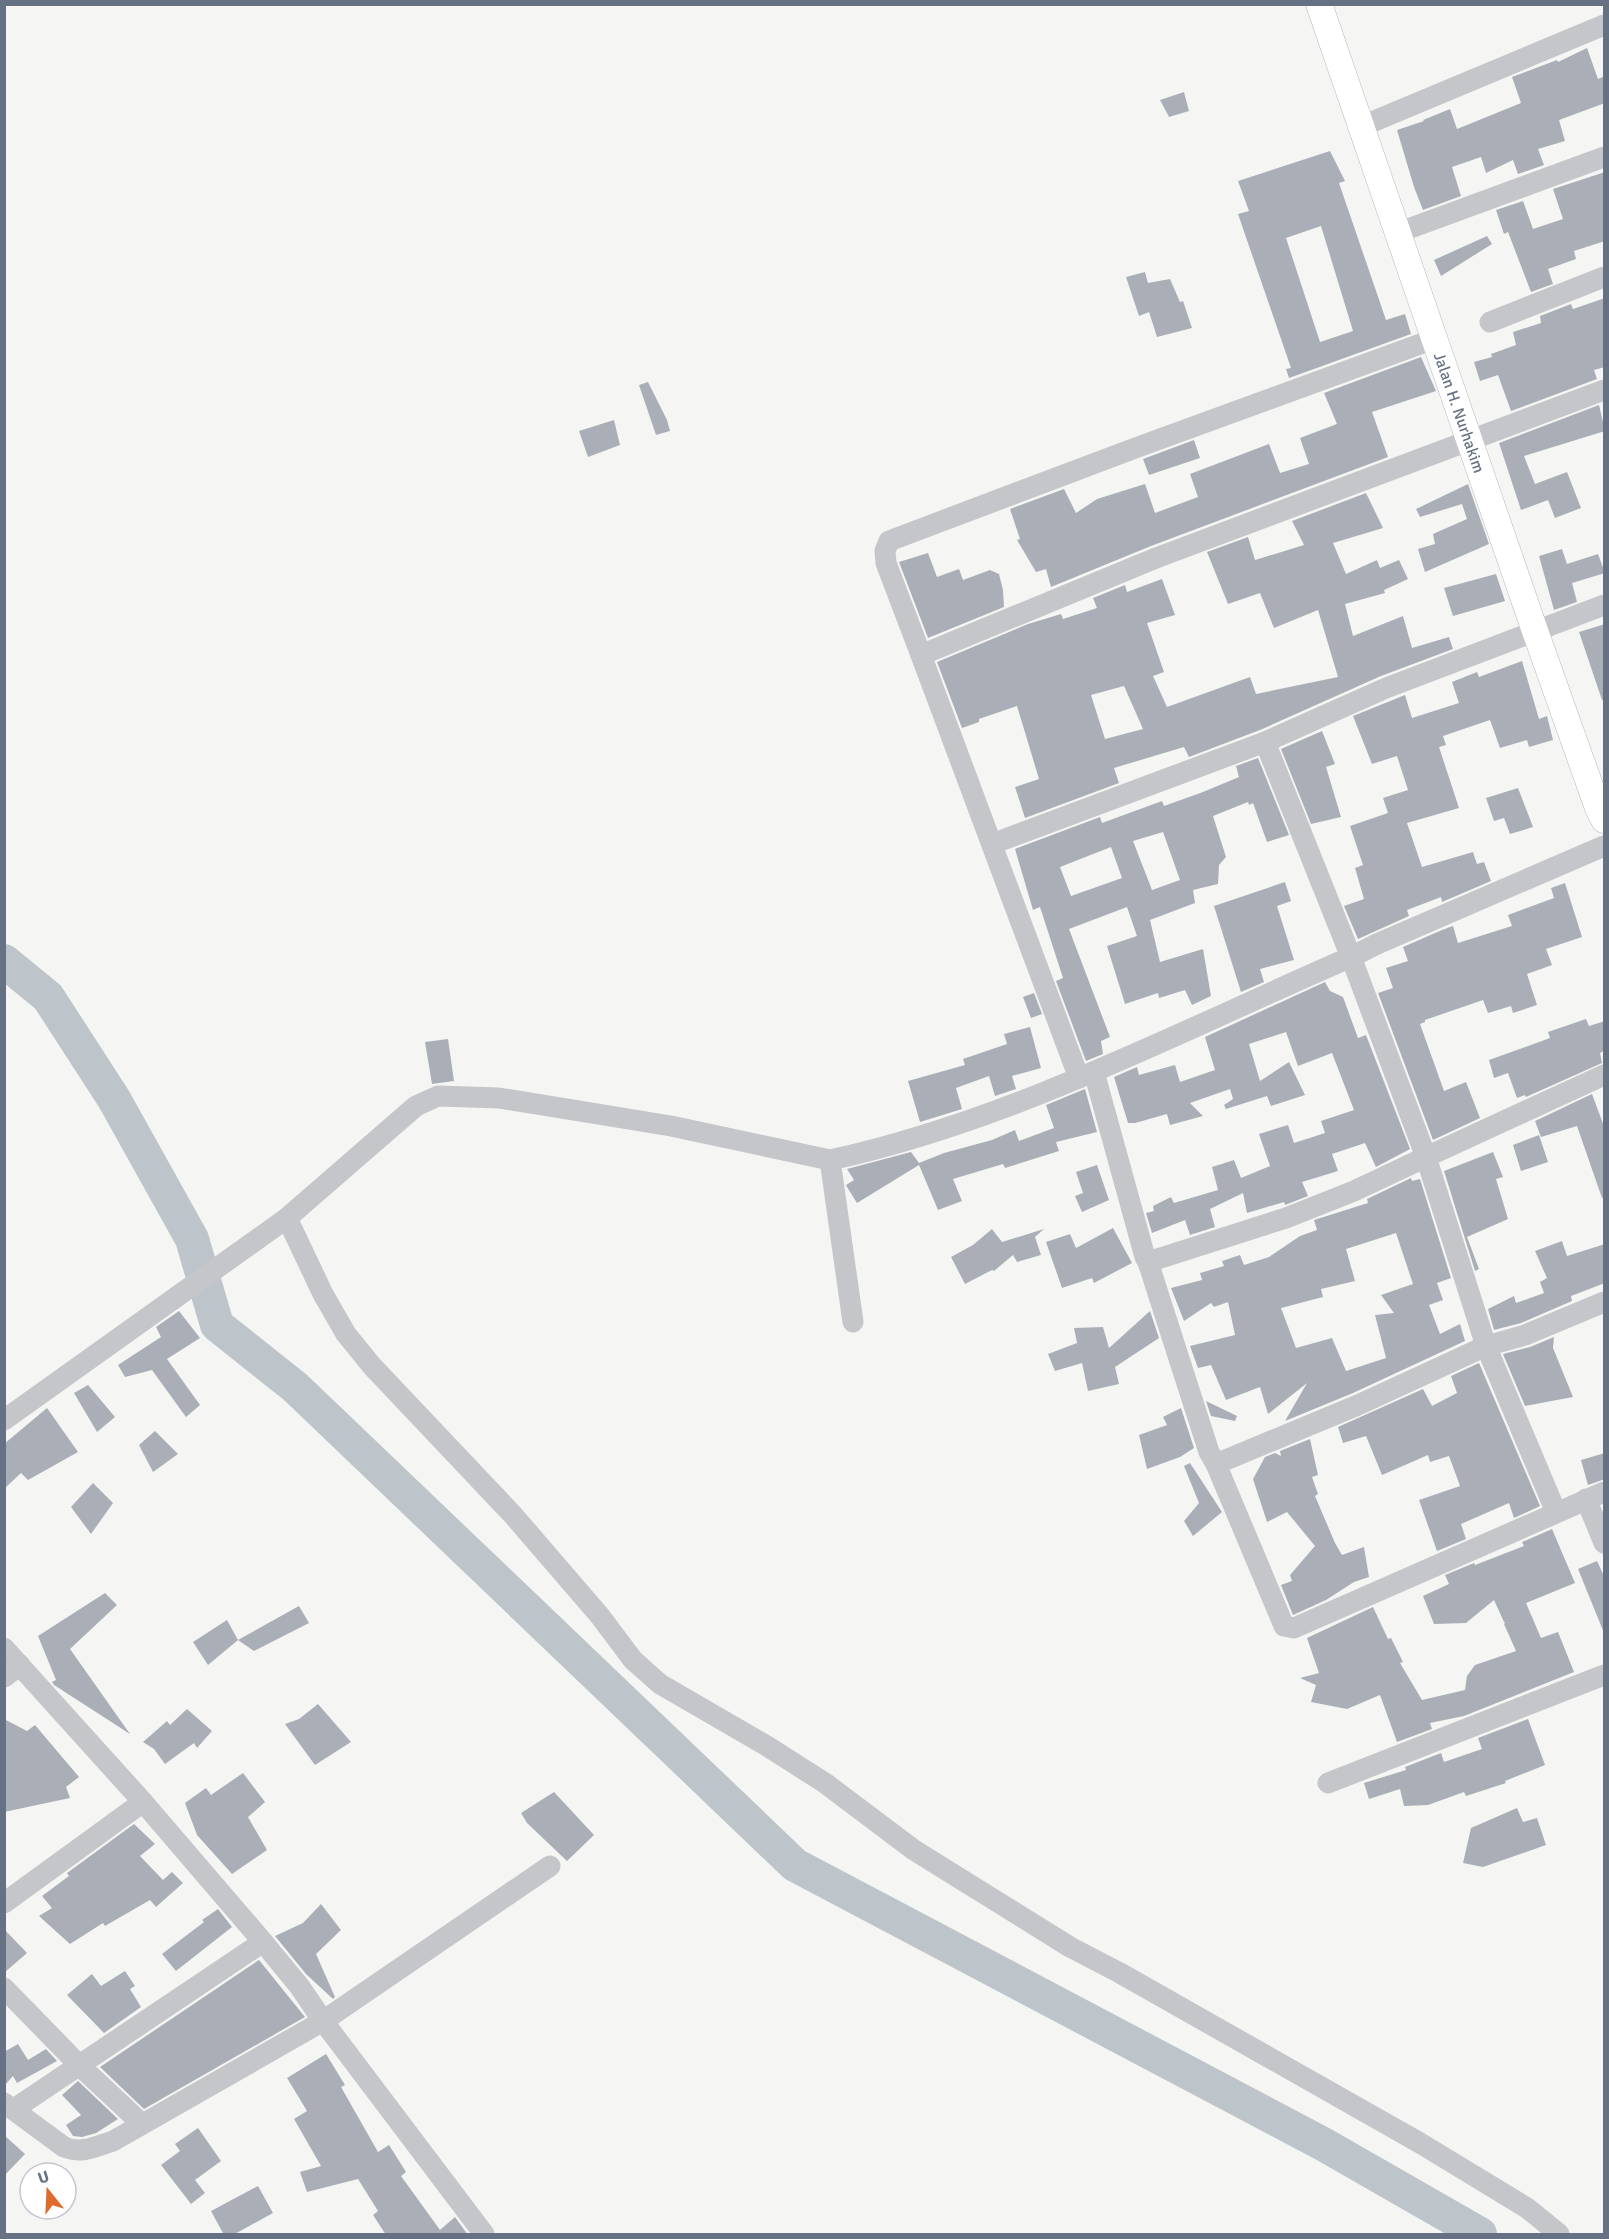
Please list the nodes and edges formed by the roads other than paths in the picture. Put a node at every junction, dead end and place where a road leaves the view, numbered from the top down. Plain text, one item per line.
1 (1319, 4) edge
2 (1605, 25) edge
3 (1360, 127) junction
4 (1605, 157) edge
5 (1397, 233) junction
6 (1605, 277) edge
7 (1490, 322) dead end
8 (1434, 339) junction
9 (1605, 390) edge
10 (1470, 441) junction
11 (1605, 605) edge
12 (1535, 632) junction
13 (921, 655) junction
14 (1265, 742) junction
15 (1605, 819) edge
16 (992, 844) junction
17 (1605, 846) edge
18 (1351, 957) junction
19 (1087, 1075) junction
20 (1605, 1075) edge
21 (1426, 1157) junction
22 (830, 1160) junction
23 (286, 1218) junction
24 (1148, 1262) junction
25 (1605, 1302) edge
26 (854, 1322) dead end
27 (1486, 1346) junction
28 (4, 1420) edge
29 (1216, 1464) junction
30 (1595, 1495) edge
31 (1556, 1512) junction
32 (1605, 1543) edge
33 (4, 1648) edge
34 (12, 1671) edge
35 (1605, 1676) edge
36 (1328, 1783) dead end
37 (143, 1802) junction
38 (550, 1866) dead end
39 (4, 1903) edge
40 (263, 1942) junction
41 (4, 1988) edge
42 (323, 2021) junction
43 (80, 2066) junction
44 (9, 2106) edge
45 (142, 2124) junction
46 (484, 2235) edge
47 (1559, 2235) edge

1 - 3 main road, Jalan H. Nurhakim
2 - 3 street
3 - 5 main road, Jalan H. Nurhakim
4 - 5 street
5 - 8 main road, Jalan H. Nurhakim
6 - 7 street
8 - 10 main road, Jalan H. Nurhakim
8 - 13 street
9 - 10 street
10 - 12 main road, Jalan H. Nurhakim
10 - 13 street
11 - 12 street
12 - 14 street
12 - 15 main road, Jalan H. Nurhakim
13 - 16 street
14 - 16 street
14 - 18 street
16 - 19 street
17 - 18 street
18 - 19 street
18 - 21 street
19 - 22 street
19 - 24 street
20 - 21 street
21 - 24 street
21 - 27 street
22 - 23 street
22 - 26 street
23 - 28 street
23 - 47 street
24 - 29 street
25 - 27 street
27 - 29 street
27 - 31 street
29 - 31 street
30 - 31 street
30 - 32 street
33 - 34 street
34 - 37 street
35 - 36 street
37 - 39 street
37 - 40 street
38 - 42 street
40 - 42 street
40 - 43 street
41 - 43 street
42 - 45 street
42 - 46 street
43 - 44 street
43 - 45 street
44 - 45 street

